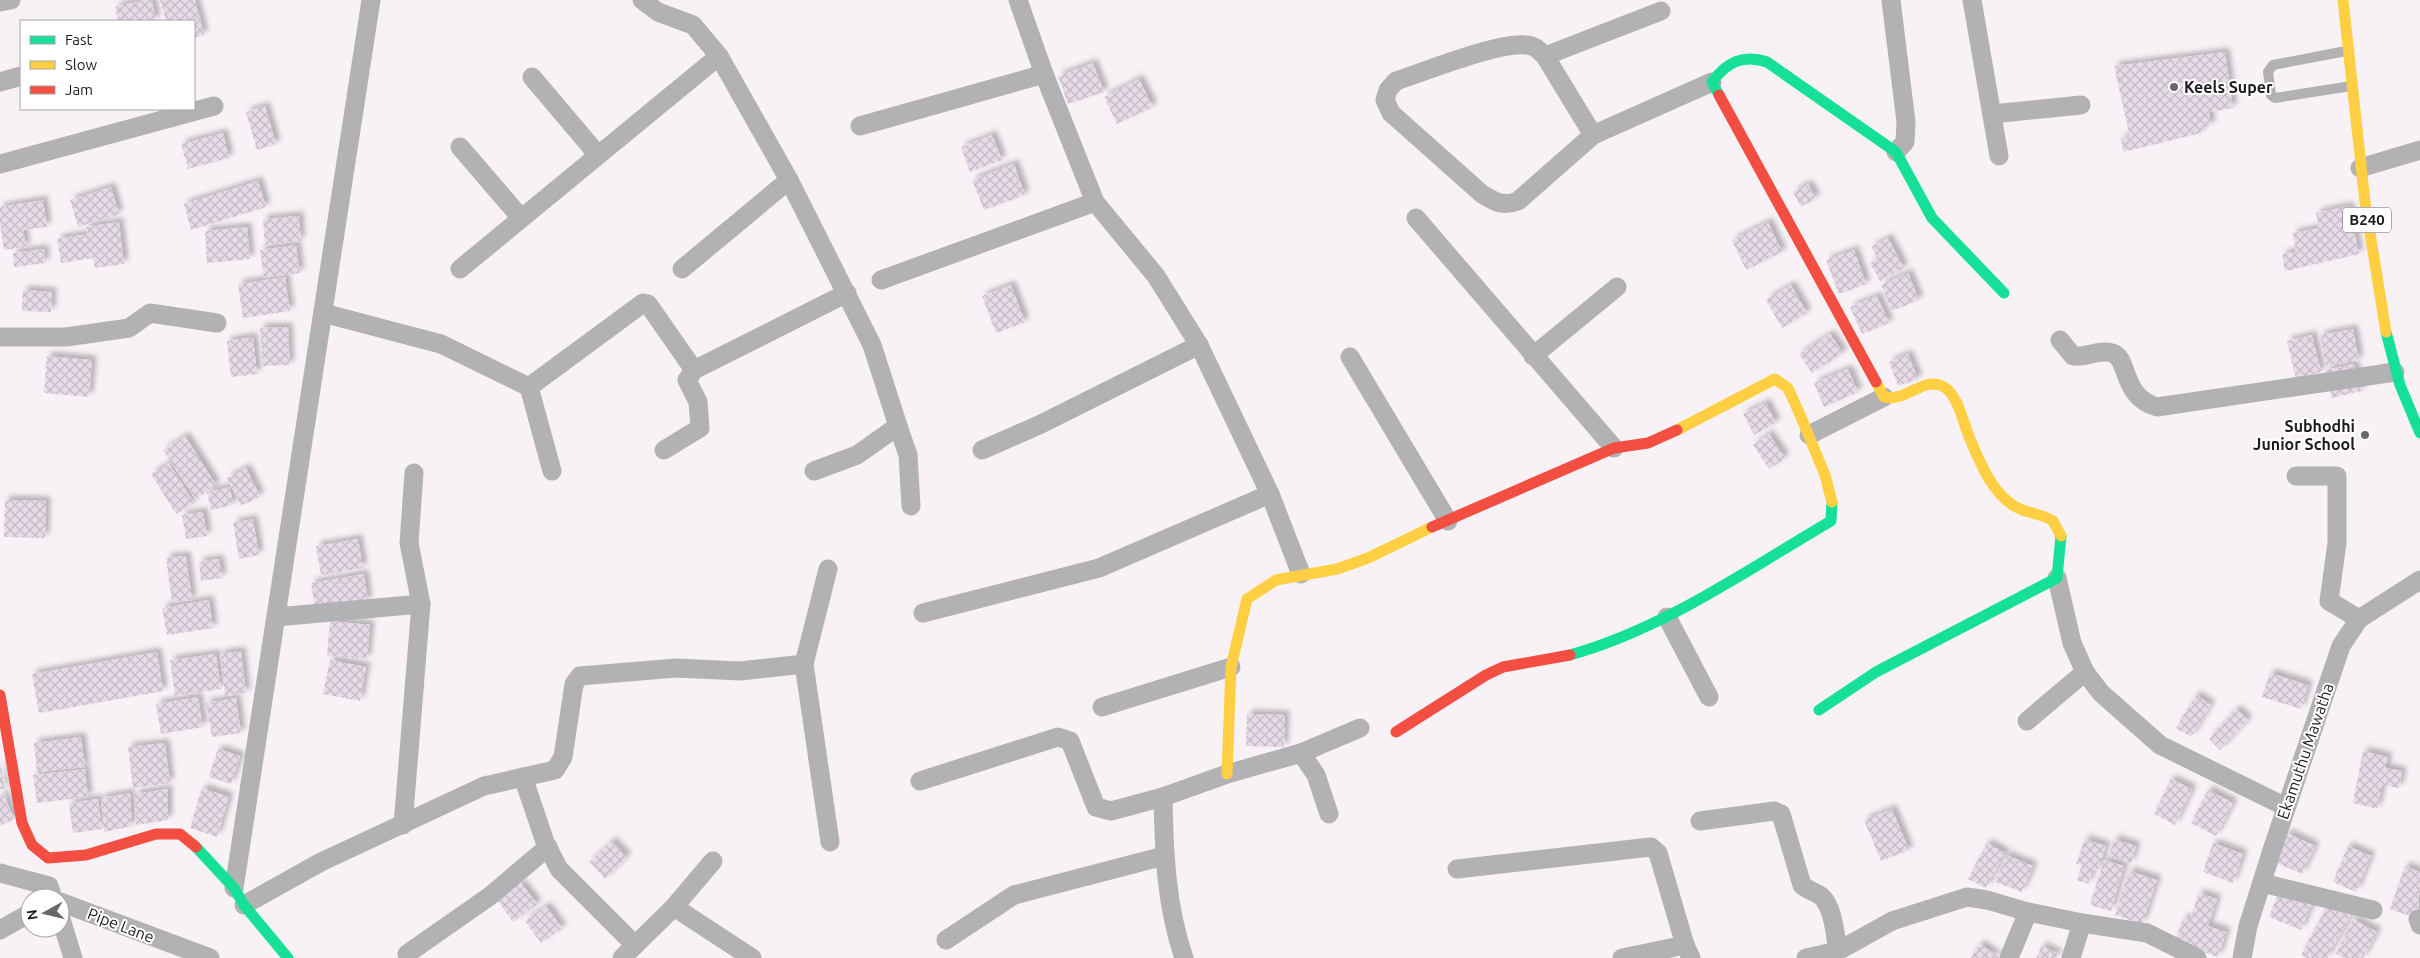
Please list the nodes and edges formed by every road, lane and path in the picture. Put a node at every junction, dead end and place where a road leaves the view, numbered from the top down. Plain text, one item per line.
1 (11, 0) edge
2 (371, 0) edge
3 (642, 0) edge
4 (1018, 0) edge
5 (1891, 0) edge
6 (1972, 0) edge
7 (2343, 0) edge
8 (0, 2) edge
9 (1661, 11) dead end
10 (2348, 51) junction
11 (719, 56) junction
12 (1545, 56) junction
13 (1044, 74) junction
14 (20, 76) edge
15 (532, 77) dead end
16 (0, 82) edge
17 (1712, 82) junction
18 (2352, 86) junction
19 (2081, 105) dead end
20 (214, 106) dead end
21 (1992, 114) junction
22 (860, 126) dead end
23 (1593, 135) junction
24 (460, 147) dead end
25 (2420, 150) edge
26 (1896, 152) junction
27 (598, 155) junction
28 (1999, 156) dead end
29 (0, 164) edge
30 (2360, 168) junction
31 (789, 180) junction
32 (1096, 202) junction
33 (521, 218) junction
34 (1416, 218) dead end
35 (460, 269) dead end
36 (682, 269) dead end
37 (881, 280) dead end
38 (1617, 287) dead end
39 (847, 293) junction
40 (2004, 293) dead end
41 (323, 314) junction
42 (217, 323) dead end
43 (0, 337) edge
44 (2060, 340) dead end
45 (1199, 345) junction
46 (1533, 356) junction
47 (1350, 357) dead end
48 (694, 370) junction
49 (2395, 372) junction
50 (529, 386) junction
51 (1884, 397) junction
52 (898, 426) junction
53 (2420, 433) edge
54 (1809, 435) junction
55 (1614, 448) junction
56 (664, 450) dead end
57 (982, 450) dead end
58 (552, 471) dead end
59 (814, 471) dead end
60 (414, 473) dead end
61 (2296, 476) dead end
62 (1270, 494) junction
63 (911, 506) dead end
64 (1448, 521) junction
65 (828, 569) dead end
66 (1301, 574) junction
67 (2057, 578) junction
68 (2420, 580) edge
69 (421, 604) junction
70 (923, 612) dead end
71 (276, 617) junction
72 (1667, 617) junction
73 (2359, 619) junction
74 (804, 664) junction
75 (1232, 667) junction
76 (2084, 672) junction
77 (0, 695) edge
78 (1708, 697) dead end
79 (1102, 707) dead end
80 (1819, 710) dead end
81 (2027, 721) dead end
82 (1360, 728) dead end
83 (1396, 732) dead end
84 (1301, 753) junction
85 (1227, 774) junction
86 (523, 777) junction
87 (920, 781) dead end
88 (1163, 797) junction
89 (2286, 807) junction
90 (1329, 814) dead end
91 (1700, 821) dead end
92 (403, 825) junction
93 (830, 842) dead end
94 (548, 847) junction
95 (1164, 856) junction
96 (48, 858) junction
97 (713, 861) dead end
98 (1457, 869) dead end
99 (0, 874) edge
100 (2262, 883) junction
101 (40, 888) edge
102 (51, 888) edge
103 (234, 888) junction
104 (244, 905) junction
105 (70, 906) edge
106 (674, 907) junction
107 (2373, 910) dead end
108 (2028, 912) junction
109 (20, 919) edge
110 (2082, 923) junction
111 (0, 930) edge
112 (67, 938) edge
113 (946, 940) dead end
114 (629, 951) edge
115 (1688, 951) edge
116 (1838, 951) junction
117 (407, 954) dead end
118 (73, 958) edge
119 (210, 958) edge
120 (288, 958) edge
121 (752, 958) edge
122 (1184, 958) edge
123 (1622, 958) edge
124 (1806, 958) edge
125 (2009, 958) edge
126 (2071, 958) edge
127 (2197, 958) edge
128 (2242, 958) edge

1 - 8 street
2 - 41 street
3 - 11 street
4 - 13 street
5 - 26 street
6 - 21 street
7 - 10 street, B240
9 - 12 street
10 - 18 street, B240
10 - 18 lane
11 - 27 street
11 - 31 street
12 - 23 street
12 - 23 street
13 - 22 street
13 - 32 street
14 - 16 street
15 - 27 street
17 - 23 street
17 - 26 street
17 - 51 street
18 - 30 street, B240
19 - 21 street
20 - 29 street
21 - 28 street
24 - 33 street
25 - 30 street
26 - 40 street
27 - 33 street
30 - 49 street, B240
31 - 36 street
31 - 39 street
32 - 37 street
32 - 45 street
33 - 35 street
34 - 46 street
38 - 46 street
39 - 48 street
39 - 52 street
41 - 50 street
41 - 71 street
42 - 43 street
44 - 49 street
45 - 57 street
45 - 62 street
46 - 55 street
47 - 64 street
48 - 50 street
48 - 56 street
49 - 53 street, B240
50 - 58 street
51 - 54 street
51 - 67 street
52 - 59 street
52 - 63 street
54 - 55 street
54 - 72 street
55 - 64 street
60 - 69 street
61 - 73 street
62 - 66 street
62 - 70 street
64 - 66 street
65 - 74 street
66 - 75 street
67 - 76 street
67 - 80 street
68 - 73 street, Ekamuthu Mawatha
69 - 71 street
69 - 92 street
71 - 103 street
72 - 78 street
72 - 83 street
73 - 89 street, Ekamuthu Mawatha
74 - 86 street
74 - 93 street
75 - 79 street
75 - 85 street
76 - 81 street
76 - 89 street
77 - 96 street
82 - 84 street
84 - 85 street
84 - 90 street
85 - 88 street
86 - 92 street
86 - 94 street
87 - 88 street
88 - 95 street
89 - 100 street, Ekamuthu Mawatha
91 - 116 street
92 - 104 street
94 - 114 street
94 - 117 street
95 - 113 street
95 - 122 street
96 - 102 street
96 - 103 street
97 - 106 street
98 - 115 street
99 - 101 street
100 - 107 street
100 - 128 street, Ekamuthu Mawatha
103 - 104 street
104 - 120 street
105 - 119 street, Pipe Lane
106 - 114 street
106 - 121 street
108 - 110 street
108 - 116 street
108 - 125 street
109 - 111 street
110 - 126 street
110 - 127 street
112 - 118 street
115 - 123 street
116 - 124 street

